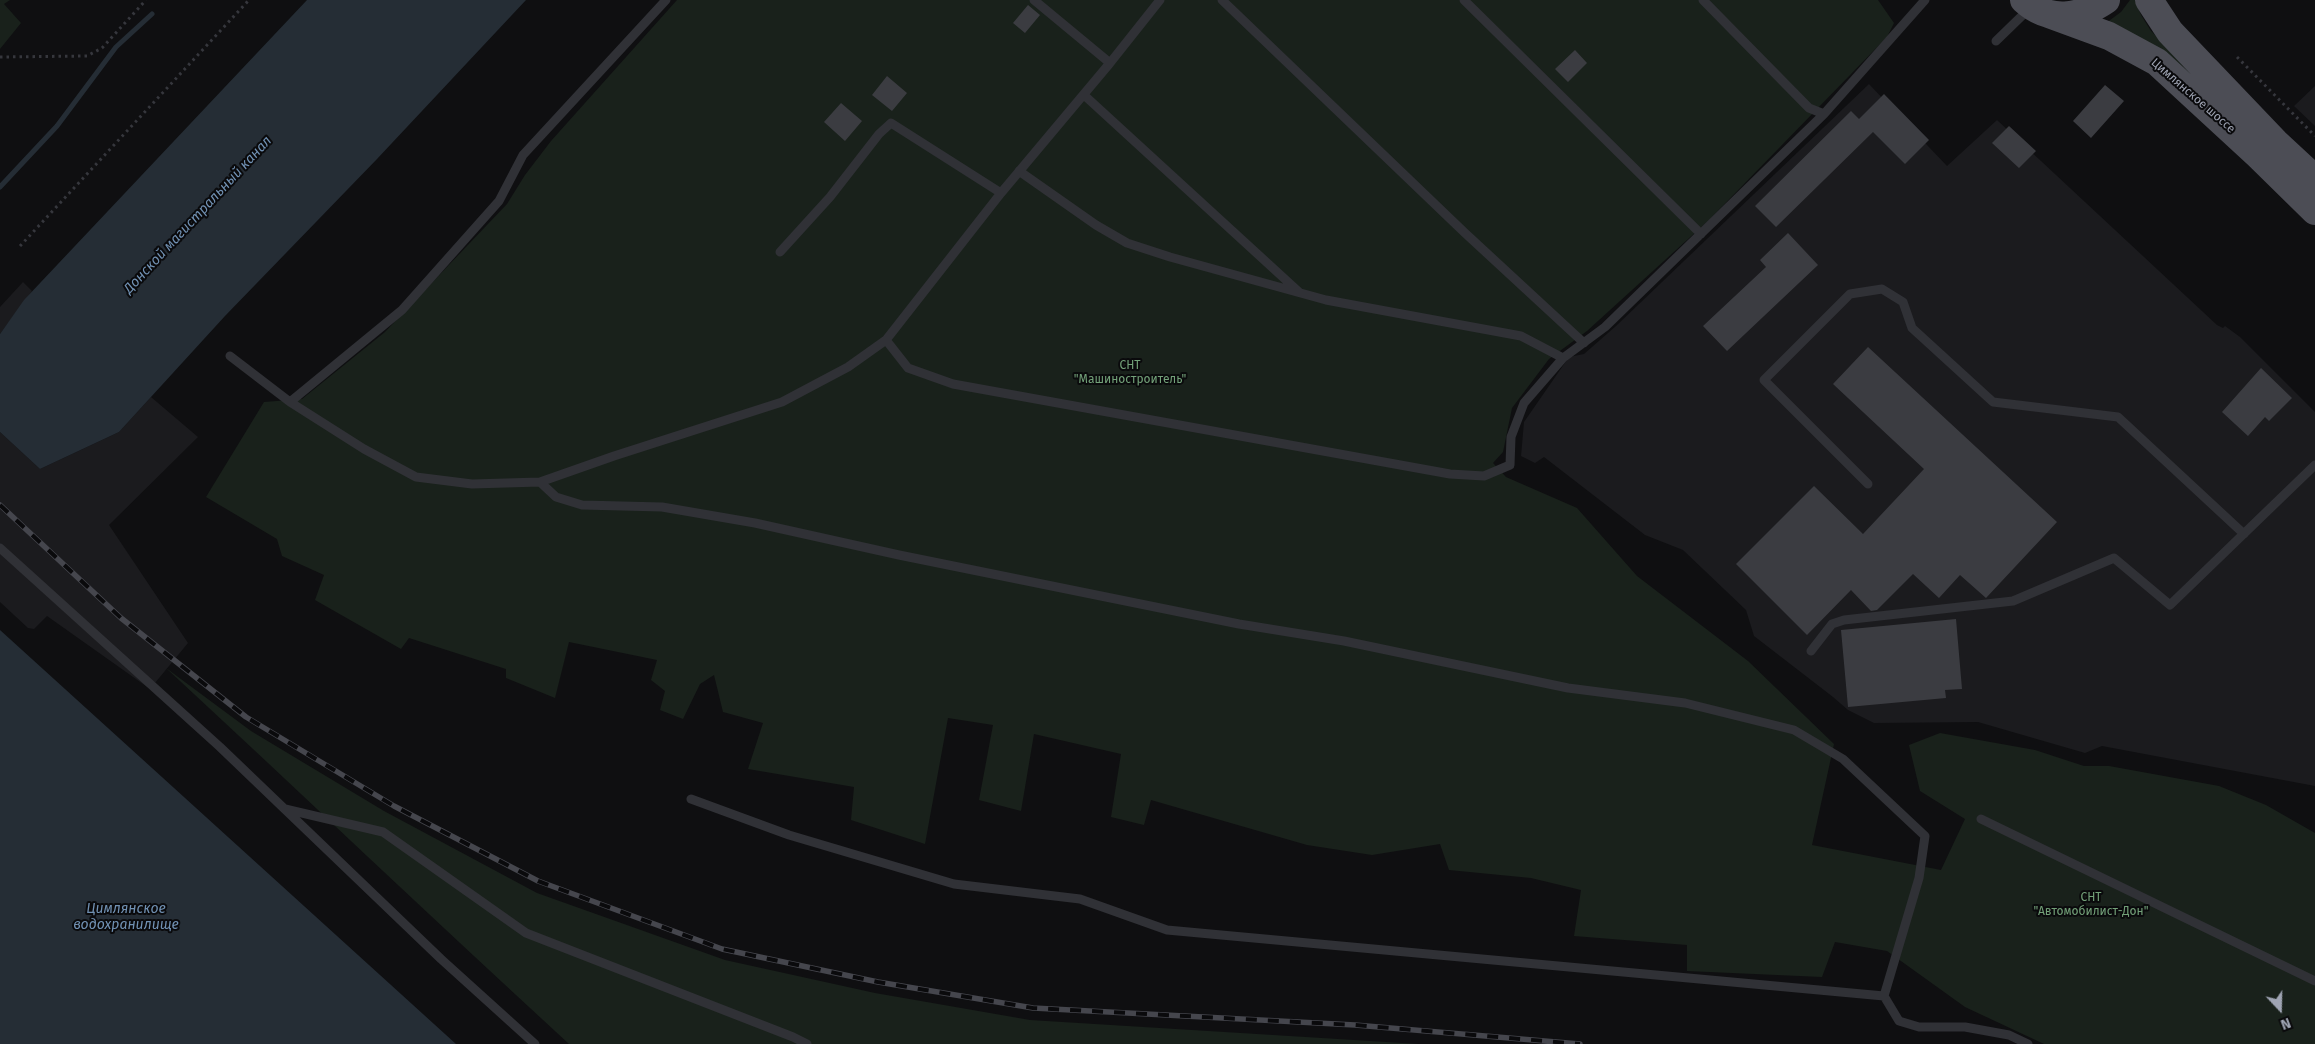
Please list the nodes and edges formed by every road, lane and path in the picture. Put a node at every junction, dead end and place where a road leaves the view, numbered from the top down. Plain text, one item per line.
1 (146, 0) edge
2 (249, 0) edge
3 (666, 0) edge
4 (1034, 0) edge
5 (1160, 0) edge
6 (1222, 0) edge
7 (1464, 0) edge
8 (1703, 0) edge
9 (1926, 0) edge
10 (2106, 0) edge
11 (2149, 0) edge
12 (2035, 7) edge
13 (1996, 41) dead end
14 (0, 57) edge
15 (2237, 57) dead end
16 (1110, 63) junction
17 (1084, 95) junction
18 (1824, 114) junction
19 (2315, 136) edge
20 (1019, 171) junction
21 (2315, 180) edge
22 (1000, 193) junction
23 (2315, 211) edge
24 (1701, 234) junction
25 (20, 246) dead end
26 (780, 252) dead end
27 (1301, 293) junction
28 (886, 340) junction
29 (1584, 343) junction
30 (230, 356) dead end
31 (1563, 358) junction
32 (290, 402) junction
33 (2315, 465) edge
34 (540, 482) junction
35 (1868, 484) dead end
36 (2244, 534) junction
37 (0, 548) edge
38 (1811, 651) dead end
39 (691, 799) dead end
40 (284, 809) junction
41 (1981, 819) dead end
42 (2315, 981) edge
43 (1884, 996) junction
44 (535, 1044) edge
45 (807, 1044) edge
46 (2028, 1044) edge

1 - 14 path
2 - 25 path
3 - 32 lane
4 - 16 lane
5 - 16 lane
6 - 29 lane
7 - 24 lane
8 - 18 lane
9 - 18 lane
10 - 12 main road
11 - 21 main road, Цимлянское шоссе
12 - 13 lane
12 - 23 main road, Цимлянское шоссе
15 - 19 path
16 - 17 lane
17 - 20 lane
17 - 27 lane
18 - 24 lane
20 - 22 lane
20 - 27 lane
22 - 26 lane
22 - 28 lane
24 - 29 lane
27 - 31 lane
28 - 31 lane
28 - 34 lane
29 - 31 lane
30 - 32 lane
32 - 34 lane
33 - 36 lane
34 - 43 lane
35 - 36 lane
36 - 38 lane
37 - 40 lane
39 - 43 lane
40 - 44 lane
40 - 45 lane
41 - 42 lane
43 - 46 lane

